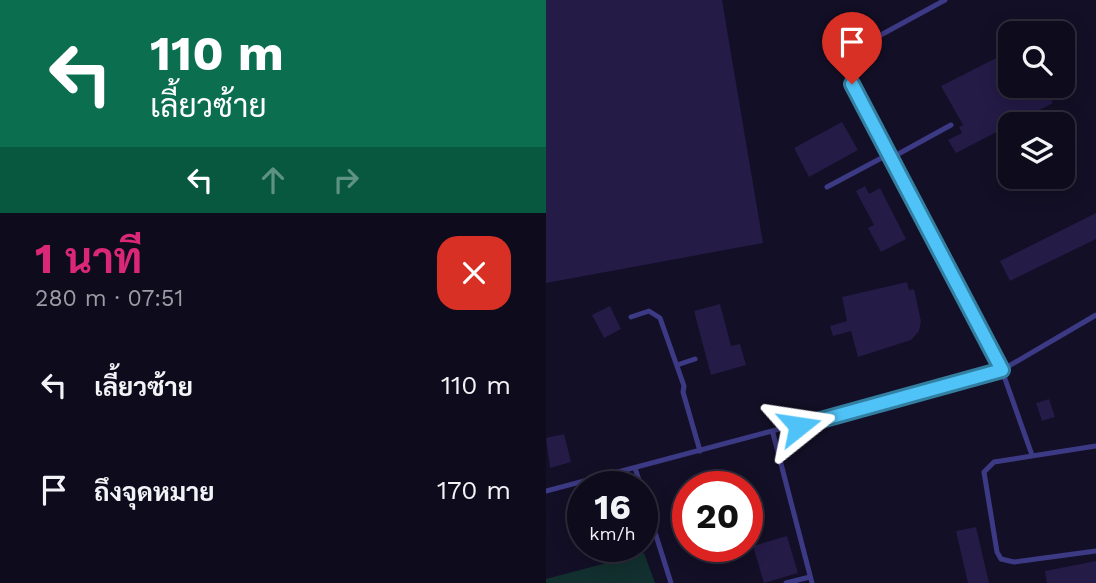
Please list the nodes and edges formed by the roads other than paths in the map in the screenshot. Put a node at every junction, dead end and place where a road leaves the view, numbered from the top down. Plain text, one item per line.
1 (945, 0) edge
2 (951, 125) dead end
3 (890, 155) junction
4 (827, 187) dead end
5 (1096, 315) edge
6 (631, 317) dead end
7 (695, 359) dead end
8 (677, 365) junction
9 (1002, 370) junction
10 (773, 433) junction
11 (1096, 446) edge
12 (700, 451) junction
13 (1032, 455) junction
14 (635, 468) junction
15 (636, 471) edge
16 (546, 491) edge
17 (658, 542) edge
18 (1096, 551) edge
19 (811, 580) edge
20 (671, 583) edge
21 (786, 583) edge

1 - 3 lane
2 - 3 lane
3 - 4 lane
3 - 9 lane
5 - 9 lane
6 - 8 lane
7 - 8 lane
8 - 12 lane
9 - 10 lane
9 - 13 lane
10 - 12 lane
10 - 19 lane
11 - 13 lane
12 - 14 lane
13 - 18 lane
14 - 15 lane
14 - 16 lane
17 - 20 lane
19 - 21 lane

